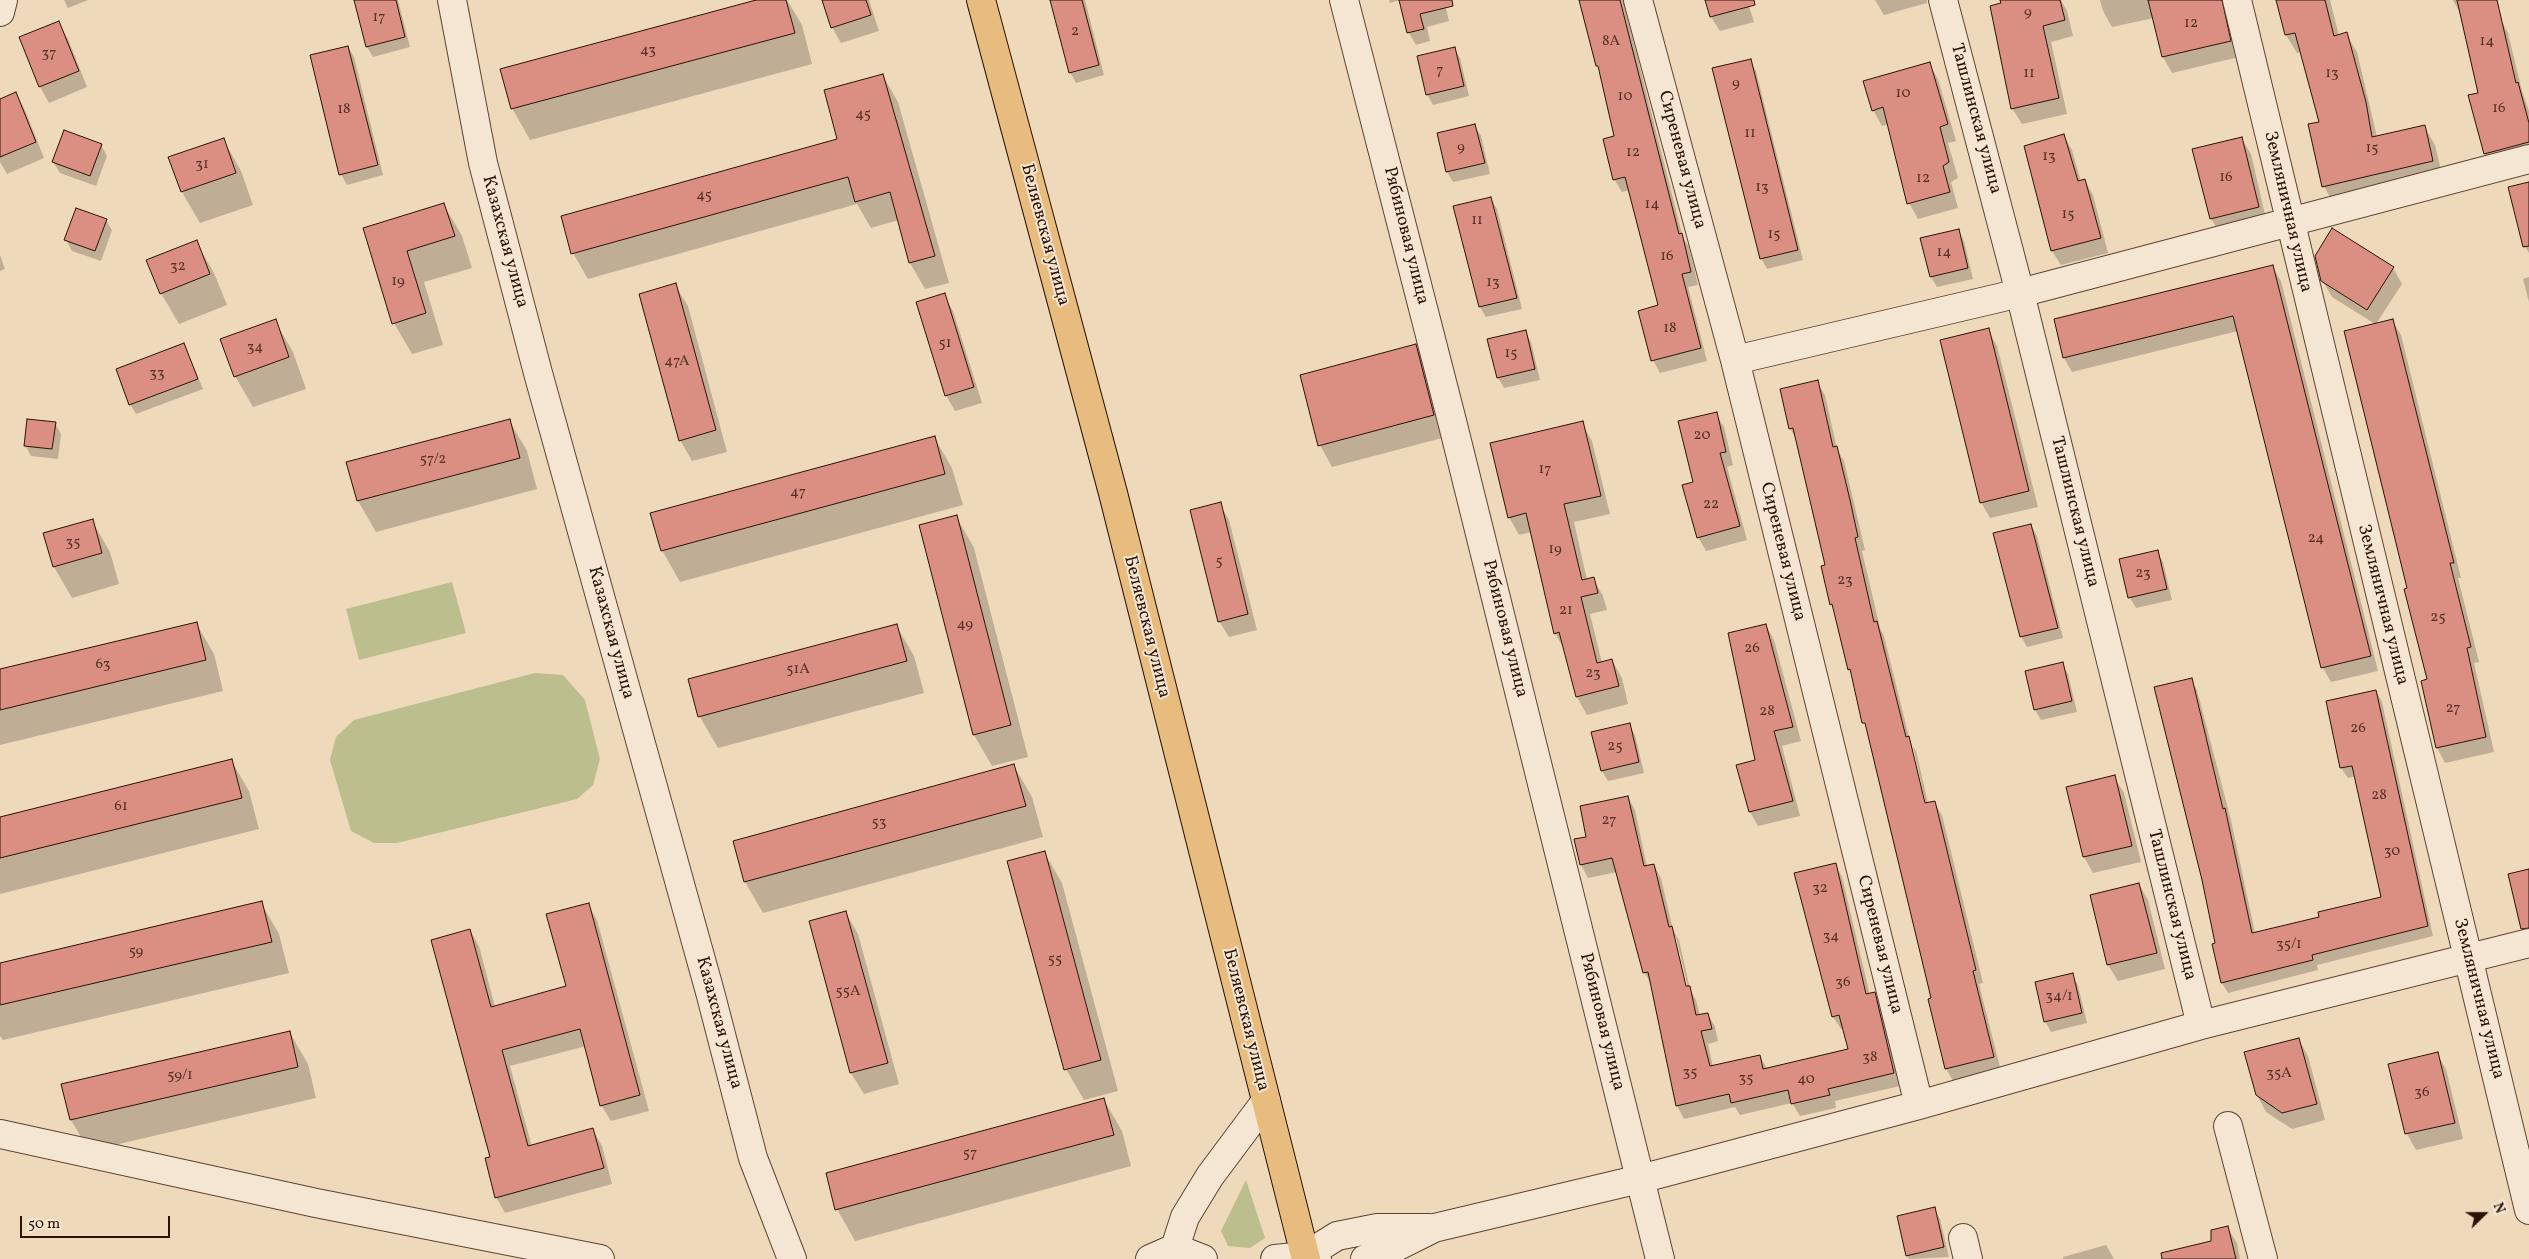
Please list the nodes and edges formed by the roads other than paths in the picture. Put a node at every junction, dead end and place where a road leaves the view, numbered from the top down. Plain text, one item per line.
1 (3, 0) edge
2 (452, 0) edge
3 (981, 0) edge
4 (1344, 0) edge
5 (1638, 0) edge
6 (1943, 0) edge
7 (2237, 0) edge
8 (0, 12) edge
9 (2529, 160) edge
10 (2289, 222) junction
11 (2020, 293) junction
12 (1735, 360) junction
13 (2529, 943) edge
14 (2468, 958) junction
15 (2200, 1025) junction
16 (1266, 1101) junction
17 (1919, 1105) junction
18 (2228, 1126) dead end
19 (0, 1134) edge
20 (1640, 1179) junction
21 (2529, 1210) edge
22 (1434, 1228) junction
23 (1175, 1248) junction
24 (1309, 1258) edge
25 (600, 1259) edge
26 (792, 1259) edge
27 (1150, 1259) edge
28 (1203, 1259) edge
29 (1276, 1259) edge
30 (1365, 1259) edge
31 (1660, 1259) edge
32 (2263, 1259) edge

1 - 8 street
2 - 26 street, Казахская улица
3 - 16 main road, Беляевская улица
4 - 20 street, Рябиновая улица
5 - 12 street, Сиреневая улица
6 - 11 street, Ташлинская улица
7 - 10 street, Земляничная улица
9 - 10 street
10 - 11 street
10 - 14 street, Земляничная улица
11 - 12 street
11 - 15 street, Ташлинская улица
12 - 17 street, Сиреневая улица
13 - 14 street
14 - 15 street
14 - 21 street, Земляничная улица
15 - 17 street
16 - 23 street
16 - 24 main road, Беляевская улица
17 - 20 street
18 - 32 street
19 - 25 street
20 - 22 street
20 - 31 street, Рябиновая улица
22 - 24 street
22 - 30 street
23 - 27 street
23 - 28 street
24 - 29 street

